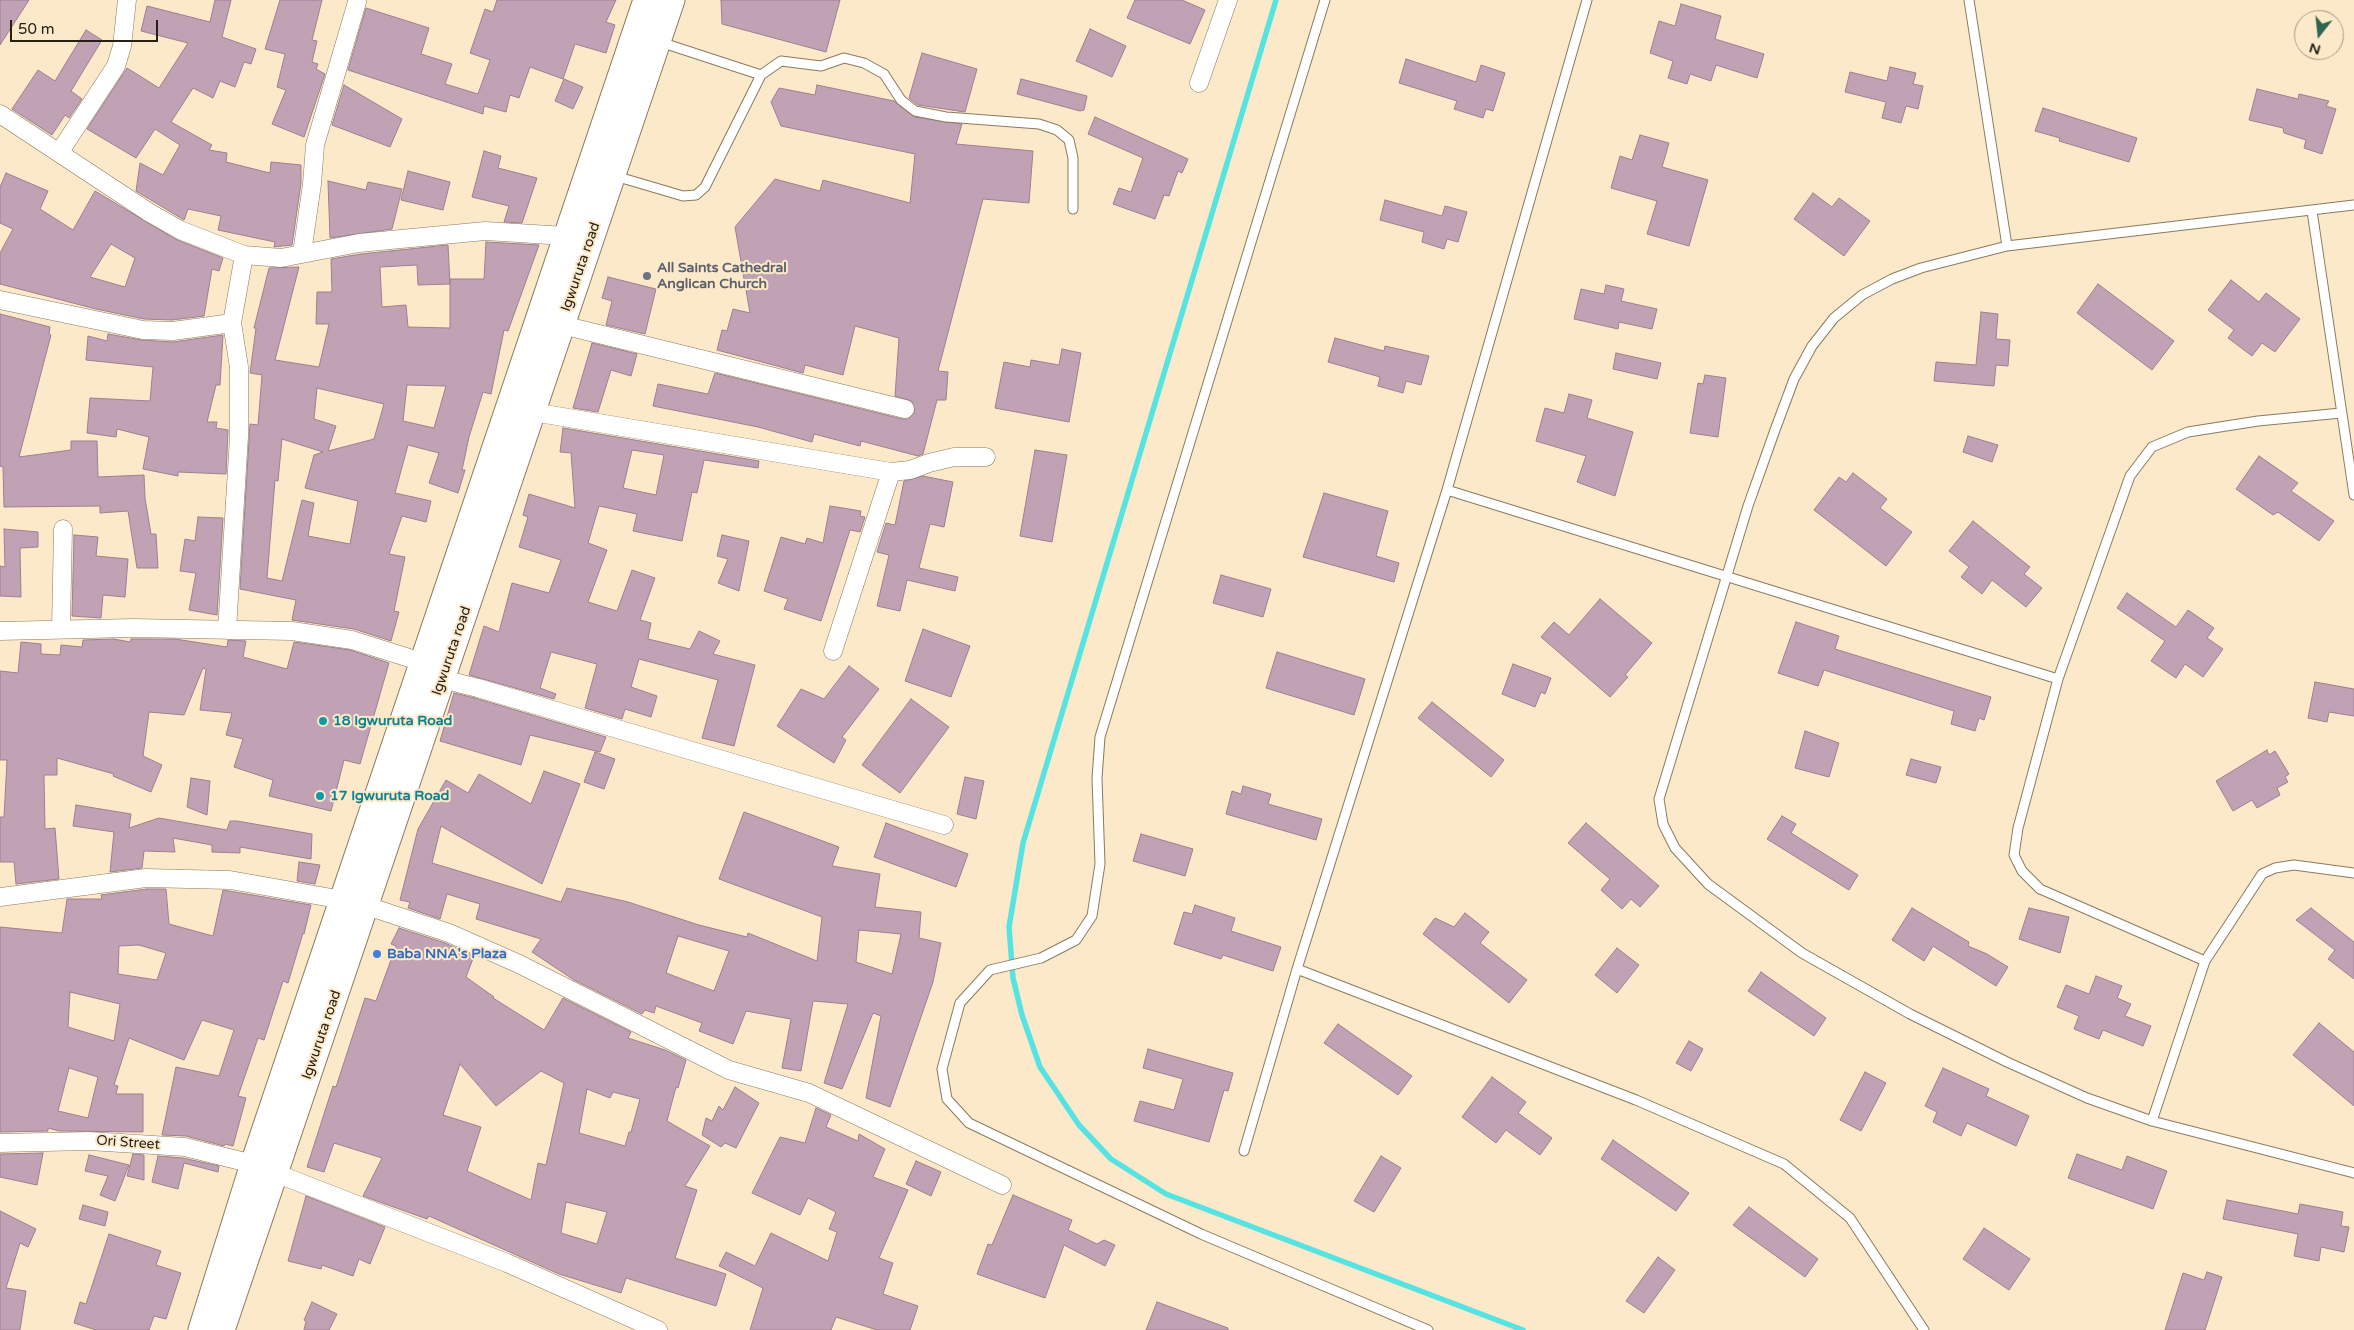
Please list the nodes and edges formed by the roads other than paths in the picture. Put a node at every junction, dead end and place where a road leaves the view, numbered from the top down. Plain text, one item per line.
1 (127, 0) edge
2 (646, 0) edge
3 (672, 0) edge
4 (1228, 0) edge
5 (1325, 0) edge
6 (1587, 0) edge
7 (1969, 0) edge
8 (357, 2) dead end
9 (658, 41) junction
10 (761, 75) junction
11 (1199, 83) dead end
12 (0, 114) edge
13 (59, 153) junction
14 (612, 176) junction
15 (2354, 205) edge
16 (1072, 208) dead end
17 (2312, 211) junction
18 (566, 236) junction
19 (2007, 246) junction
20 (302, 253) junction
21 (244, 255) junction
22 (0, 300) edge
23 (232, 323) junction
24 (562, 325) junction
25 (905, 409) dead end
26 (533, 412) junction
27 (2341, 413) junction
28 (986, 457) dead end
29 (891, 472) junction
30 (1447, 490) junction
31 (2354, 495) edge
32 (63, 529) dead end
33 (1728, 577) junction
34 (61, 629) junction
35 (227, 630) junction
36 (0, 631) edge
37 (833, 650) dead end
38 (422, 662) junction
39 (442, 679) junction
40 (2058, 679) junction
41 (944, 825) dead end
42 (2354, 874) edge
43 (0, 897) edge
44 (343, 900) junction
45 (367, 906) junction
46 (2205, 961) junction
47 (1297, 969) junction
48 (2152, 1121) junction
49 (0, 1143) edge
50 (1244, 1151) dead end
51 (264, 1168) junction
52 (2354, 1173) edge
53 (1002, 1185) dead end
54 (201, 1330) edge
55 (222, 1330) edge
56 (658, 1330) edge
57 (1428, 1330) edge
58 (1924, 1330) edge

1 - 13 street
2 - 18 main road, Igwuruta road
3 - 9 main road, Igwuruta road
4 - 11 street
5 - 57 lane
6 - 30 lane
7 - 19 lane
8 - 20 street
9 - 10 lane
9 - 14 main road, Igwuruta road
10 - 14 lane
10 - 16 lane
12 - 13 street
13 - 21 street
14 - 24 main road, Igwuruta road
15 - 17 lane
17 - 19 lane
17 - 27 lane
18 - 20 street
18 - 38 main road, Igwuruta road
19 - 33 lane
20 - 21 street
21 - 23 street
22 - 23 street
23 - 35 street
24 - 25 street
24 - 26 main road, Igwuruta road
26 - 29 street
26 - 39 main road, Igwuruta road
27 - 31 lane
27 - 40 lane
28 - 29 street
29 - 37 street
30 - 33 lane
30 - 47 lane
32 - 34 street
33 - 40 lane
33 - 48 lane
34 - 35 street
34 - 36 street
35 - 38 street
38 - 44 main road, Igwuruta road
39 - 41 street
39 - 45 main road, Igwuruta road
40 - 46 lane
42 - 46 lane
43 - 44 street
44 - 51 main road, Igwuruta road
45 - 51 main road, Igwuruta road
45 - 53 street
46 - 48 lane
47 - 50 lane
47 - 58 lane
48 - 52 lane
49 - 51 street, Ori Street
51 - 54 main road, Igwuruta road
51 - 55 main road, Igwuruta road
51 - 56 street, Ori Street

